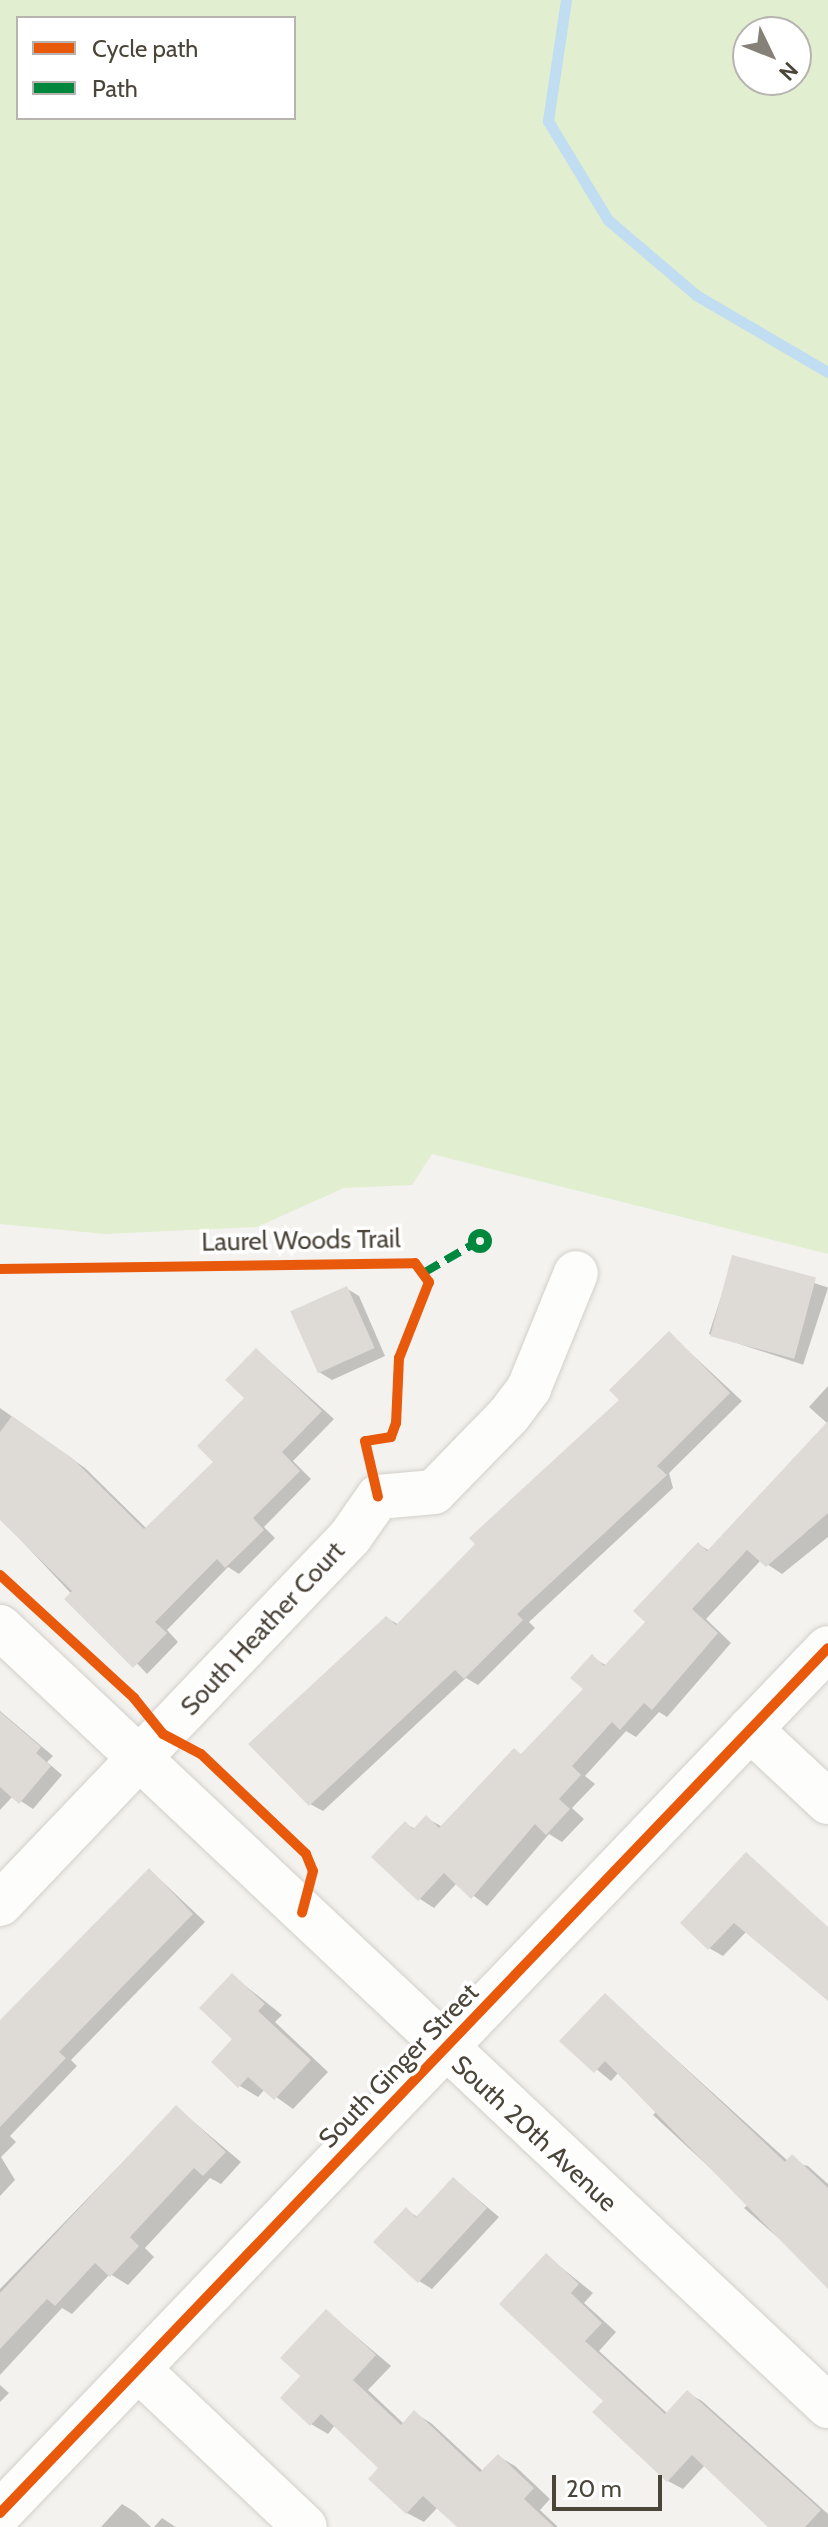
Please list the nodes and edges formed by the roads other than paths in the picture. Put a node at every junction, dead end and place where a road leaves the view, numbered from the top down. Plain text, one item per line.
1 (576, 1273) dead end
2 (0, 1627) edge
3 (828, 1648) edge
4 (750, 1729) junction
5 (141, 1757) junction
6 (828, 1802) edge
7 (0, 1904) edge
8 (444, 2051) junction
9 (139, 2370) junction
10 (828, 2406) edge
11 (0, 2513) edge
12 (305, 2527) edge

1 - 5 street, South Heather Court
2 - 5 street, South 20th Avenue
3 - 4 street, South Ginger Street
4 - 6 street
4 - 8 street, South Ginger Street
5 - 7 street, South Heather Court
5 - 8 street, South 20th Avenue
8 - 9 street, South Ginger Street
8 - 10 street, South 20th Avenue
9 - 11 street, South Ginger Street
9 - 12 street

